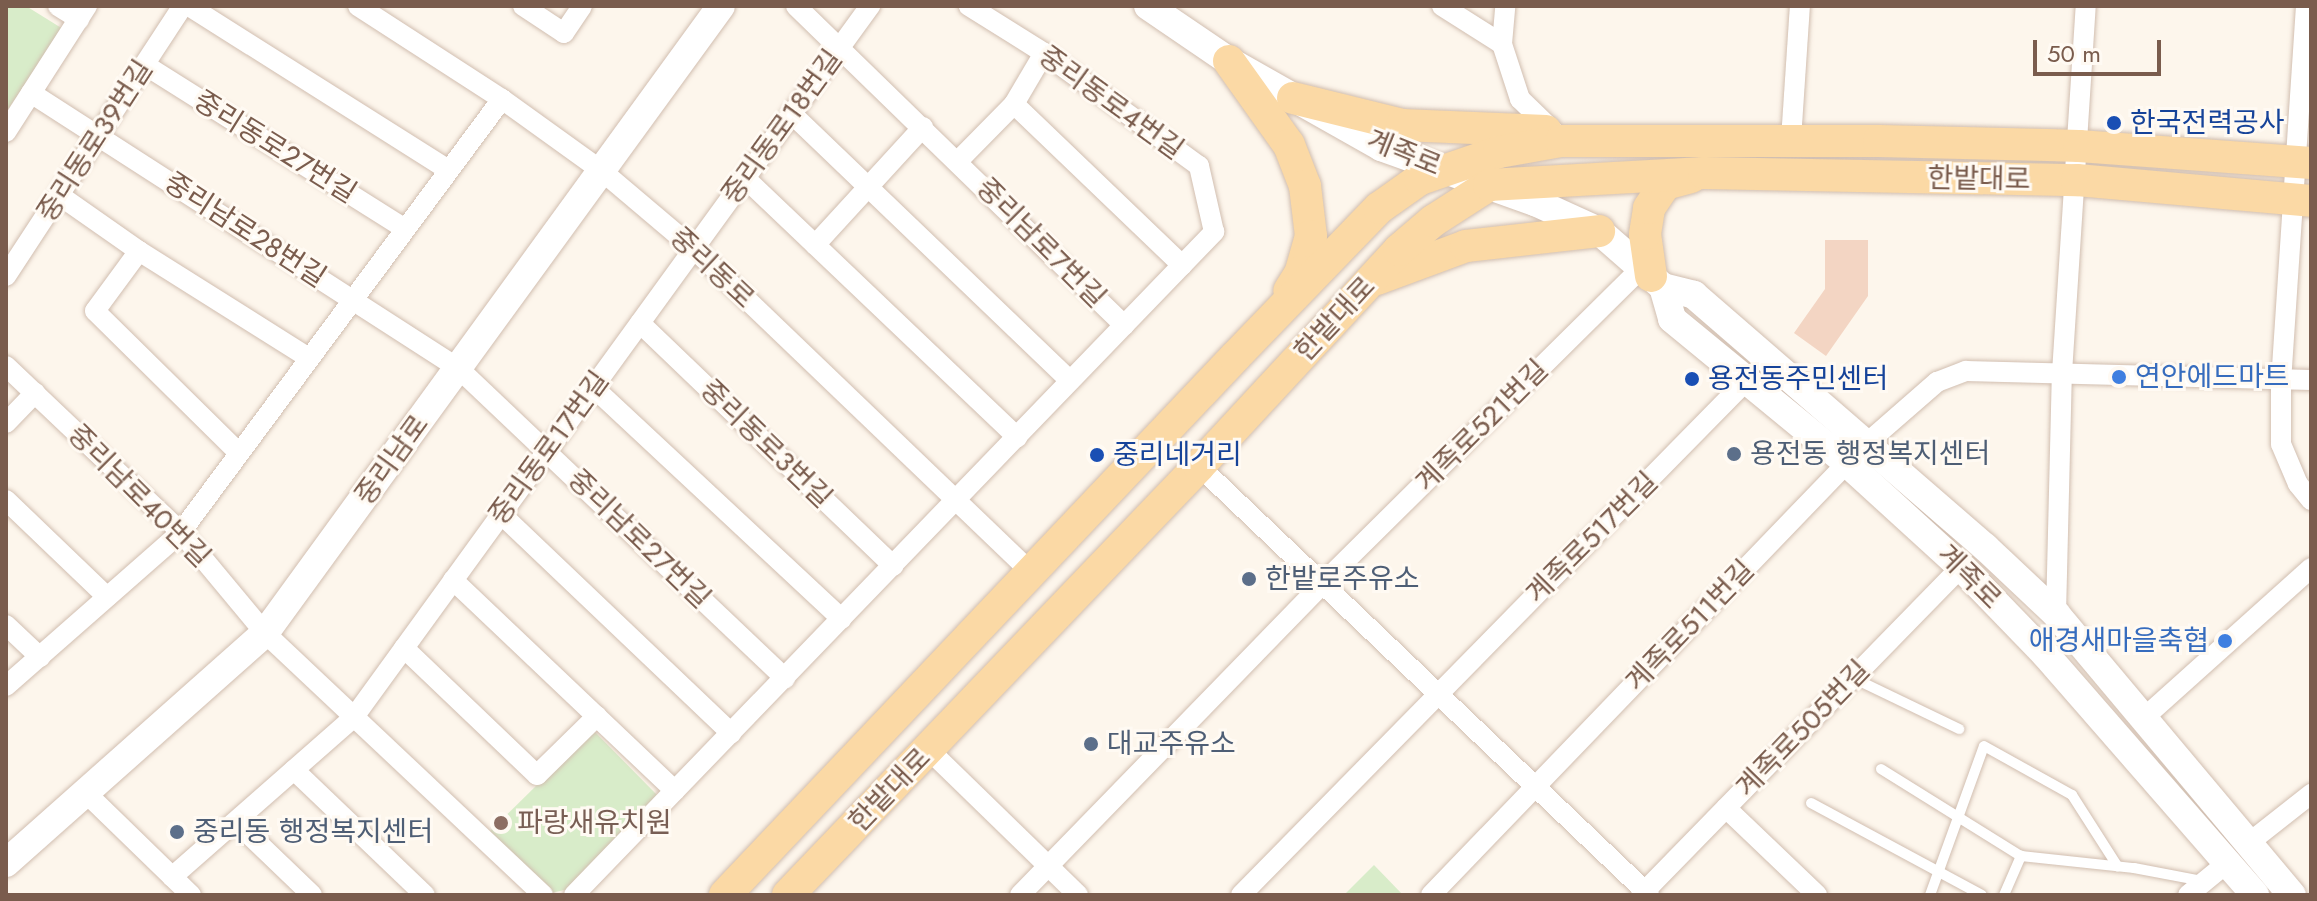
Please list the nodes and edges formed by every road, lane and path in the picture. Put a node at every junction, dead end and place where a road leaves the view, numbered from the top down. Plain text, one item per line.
1 (58, 6) edge
2 (186, 6) edge
3 (358, 6) edge
4 (523, 6) edge
5 (582, 6) edge
6 (721, 6) edge
7 (796, 6) edge
8 (870, 6) edge
9 (969, 6) edge
10 (1148, 6) edge
11 (1442, 6) edge
12 (1505, 6) edge
13 (1800, 6) edge
14 (2086, 6) edge
15 (2306, 6) edge
16 (83, 12) edge
17 (1502, 44) junction
18 (2307, 44) edge
19 (840, 47) junction
20 (1044, 53) junction
21 (1229, 61) junction
22 (145, 65) junction
23 (31, 93) junction
24 (1293, 98) junction
25 (502, 99) junction
26 (1014, 104) junction
27 (792, 114) junction
28 (923, 127) junction
29 (1553, 131) junction
30 (6, 132) edge
31 (98, 136) junction
32 (1791, 140) junction
33 (1632, 141) junction
34 (2079, 146) junction
35 (958, 161) junction
36 (2304, 163) edge
37 (448, 170) junction
38 (1444, 170) junction
39 (602, 171) junction
40 (1704, 173) junction
41 (745, 178) junction
42 (2077, 180) junction
43 (1489, 185) junction
44 (867, 186) junction
45 (59, 195) junction
46 (2302, 200) edge
47 (405, 229) junction
48 (1599, 231) junction
49 (815, 245) junction
50 (694, 249) junction
51 (139, 251) junction
52 (1182, 265) junction
53 (6, 276) edge
54 (1652, 277) junction
55 (1371, 281) junction
56 (353, 300) junction
57 (640, 323) junction
58 (1124, 325) junction
59 (1235, 357) junction
60 (309, 358) junction
61 (6, 366) edge
62 (458, 368) junction
63 (2062, 373) junction
64 (2281, 379) junction
65 (2311, 380) edge
66 (1070, 381) junction
67 (1746, 381) junction
68 (593, 387) junction
69 (35, 393) junction
70 (6, 423) edge
71 (1017, 437) junction
72 (1867, 443) junction
73 (546, 452) junction
74 (239, 453) junction
75 (1847, 463) junction
76 (1199, 466) junction
77 (6, 500) edge
78 (2311, 500) edge
79 (955, 502) junction
80 (501, 514) junction
81 (181, 532) junction
82 (893, 566) junction
83 (1961, 567) junction
84 (2311, 568) edge
85 (1031, 572) junction
86 (453, 580) junction
87 (1321, 585) junction
88 (107, 597) junction
89 (2056, 614) junction
90 (842, 619) junction
91 (6, 625) edge
92 (265, 633) junction
93 (404, 648) junction
94 (40, 657) junction
95 (785, 678) junction
96 (1853, 678) junction
97 (6, 686) edge
98 (1437, 694) junction
99 (597, 716) junction
100 (354, 717) junction
101 (2145, 717) junction
102 (1959, 729) dead end
103 (731, 733) junction
104 (929, 750) junction
105 (1881, 769) dead end
106 (294, 770) junction
107 (1534, 788) junction
108 (675, 791) junction
109 (85, 792) junction
110 (2311, 794) edge
111 (1811, 803) dead end
112 (1726, 808) junction
113 (1958, 817) junction
114 (236, 822) junction
115 (2250, 842) junction
116 (2021, 856) junction
117 (6, 863) edge
118 (2227, 863) junction
119 (1047, 866) junction
120 (2118, 867) junction
121 (1938, 871) junction
122 (172, 877) junction
123 (2196, 888) edge
124 (1645, 894) edge
125 (191, 895) edge
126 (312, 895) edge
127 (425, 895) edge
128 (543, 895) edge
129 (574, 895) edge
130 (725, 895) edge
131 (788, 895) edge
132 (1020, 895) edge
133 (1078, 895) edge
134 (1241, 895) edge
135 (1431, 895) edge
136 (1817, 895) edge
137 (1930, 895) edge
138 (1982, 895) edge
139 (2004, 895) edge
140 (2255, 895) edge
141 (2292, 895) edge

1 - 16 street
2 - 22 street, 중리동로39번길
2 - 37 street
3 - 25 street, 중리동로
4 - 5 street
6 - 39 main road, 중리남로
7 - 19 street, 중리남로7번길
8 - 19 street, 중리동로18번길
9 - 20 street, 중리동로4번길
10 - 21 main road, 계족로
11 - 17 street
12 - 17 street
13 - 32 street
14 - 34 street
15 - 18 street
16 - 23 street
17 - 29 street
18 - 36 street
19 - 27 street, 중리동로18번길
19 - 28 street, 중리남로7번길
20 - 26 street, 중리남로7번길
20 - 52 street, 중리동로4번길
21 - 24 main road, 계족로
21 - 59 main road
22 - 31 street, 중리동로39번길
22 - 47 street, 중리동로27번길
23 - 30 street
23 - 31 street, 중리남로28번길
24 - 29 main road
24 - 38 main road, 계족로
25 - 37 street
25 - 39 street, 중리동로
26 - 35 street, 중리남로7번길
26 - 52 street, 중리동로4번길
27 - 41 street, 중리동로18번길
27 - 44 street
28 - 35 street, 중리남로7번길
28 - 44 street
29 - 33 main road
31 - 45 street, 중리동로39번길
31 - 56 street, 중리남로28번길
32 - 33 main road, 한밭대로
32 - 34 main road, 한밭대로
33 - 38 main road, 한밭대로
34 - 36 main road, 한밭대로
34 - 42 street
35 - 58 street, 중리남로7번길
36 - 46 street
37 - 47 street
38 - 43 main road, 계족로
38 - 59 main road, 한밭대로
39 - 50 street, 중리동로
39 - 62 main road, 중리남로
40 - 42 main road, 한밭대로
40 - 43 main road, 한밭대로
40 - 54 main road
41 - 49 street
41 - 50 street, 중리동로18번길
42 - 46 main road, 한밭대로
42 - 63 street
43 - 48 main road, 계족로
43 - 55 main road, 한밭대로
44 - 49 street
44 - 66 street
45 - 51 street
45 - 53 street, 중리동로39번길
46 - 64 street
47 - 56 street
48 - 54 main road, 계족로
48 - 55 main road
49 - 71 street
50 - 57 street, 중리동로17번길
50 - 79 street, 중리동로
51 - 60 street
51 - 74 street
52 - 58 street, 중리동로4번길
54 - 67 main road, 계족로
54 - 72 main road, 계족로
54 - 87 street, 계족로521번길
55 - 76 main road, 한밭대로
56 - 60 street
56 - 62 street, 중리남로28번길
57 - 68 street, 중리동로17번길
57 - 82 street, 중리동로3번길
58 - 66 street, 중리동로4번길
59 - 85 main road, 한밭대로
60 - 74 street
61 - 69 street, 중리남로40번길
62 - 73 street, 중리남로27번길
62 - 92 main road, 중리남로
63 - 64 street
63 - 72 street
63 - 89 street
64 - 65 street
64 - 78 street
66 - 71 street, 중리동로4번길
67 - 75 main road, 계족로
67 - 98 street, 계족로517번길
68 - 73 street, 중리동로17번길
68 - 90 street
69 - 70 street
69 - 81 street, 중리남로40번길
71 - 79 street, 중리동로4번길
72 - 89 main road, 계족로
73 - 80 street, 중리동로17번길
73 - 95 street, 중리남로27번길
74 - 81 street
75 - 83 main road, 계족로
75 - 107 street, 계족로511번길
76 - 87 street
76 - 104 main road, 한밭대로
77 - 88 street
79 - 82 street
79 - 85 street, 중리동로
80 - 86 street, 중리동로17번길
80 - 103 street
81 - 88 street
81 - 92 street, 중리남로40번길
82 - 90 street
83 - 96 street, 계족로505번길
83 - 118 main road, 계족로
84 - 101 street
85 - 130 main road, 한밭대로
86 - 93 street, 중리동로17번길
86 - 99 street
87 - 98 street
87 - 119 street, 계족로521번길
88 - 94 street
89 - 101 main road, 계족로
90 - 95 street
91 - 94 street
92 - 100 street, 중리남로40번길
92 - 109 main road, 중리남로
93 - 99 street
93 - 100 street, 중리동로17번길
94 - 97 street
95 - 103 street
96 - 102 lane
96 - 112 street, 계족로505번길
98 - 107 street
98 - 134 street, 계족로517번길
99 - 108 street
100 - 106 street, 중리동로17번길
100 - 128 street, 중리남로40번길
101 - 115 main road, 계족로
103 - 108 street
104 - 119 street
104 - 131 main road, 한밭대로
105 - 113 lane
106 - 114 street, 중리동로17번길
106 - 127 street
107 - 124 street, 계족로505번길
107 - 135 street, 계족로511번길
108 - 129 street
109 - 117 main road, 중리남로
109 - 122 street
110 - 115 street
111 - 121 lane
112 - 124 street, 계족로505번길
112 - 136 street
113 - 116 lane
113 - 120 lane
113 - 121 lane
114 - 122 street, 중리동로17번길
114 - 126 street
115 - 141 main road, 계족로
116 - 120 lane
116 - 139 lane
118 - 123 street
118 - 140 main road, 계족로
119 - 132 street, 계족로521번길
119 - 133 street
120 - 123 lane
121 - 137 lane
121 - 138 lane
122 - 125 street

